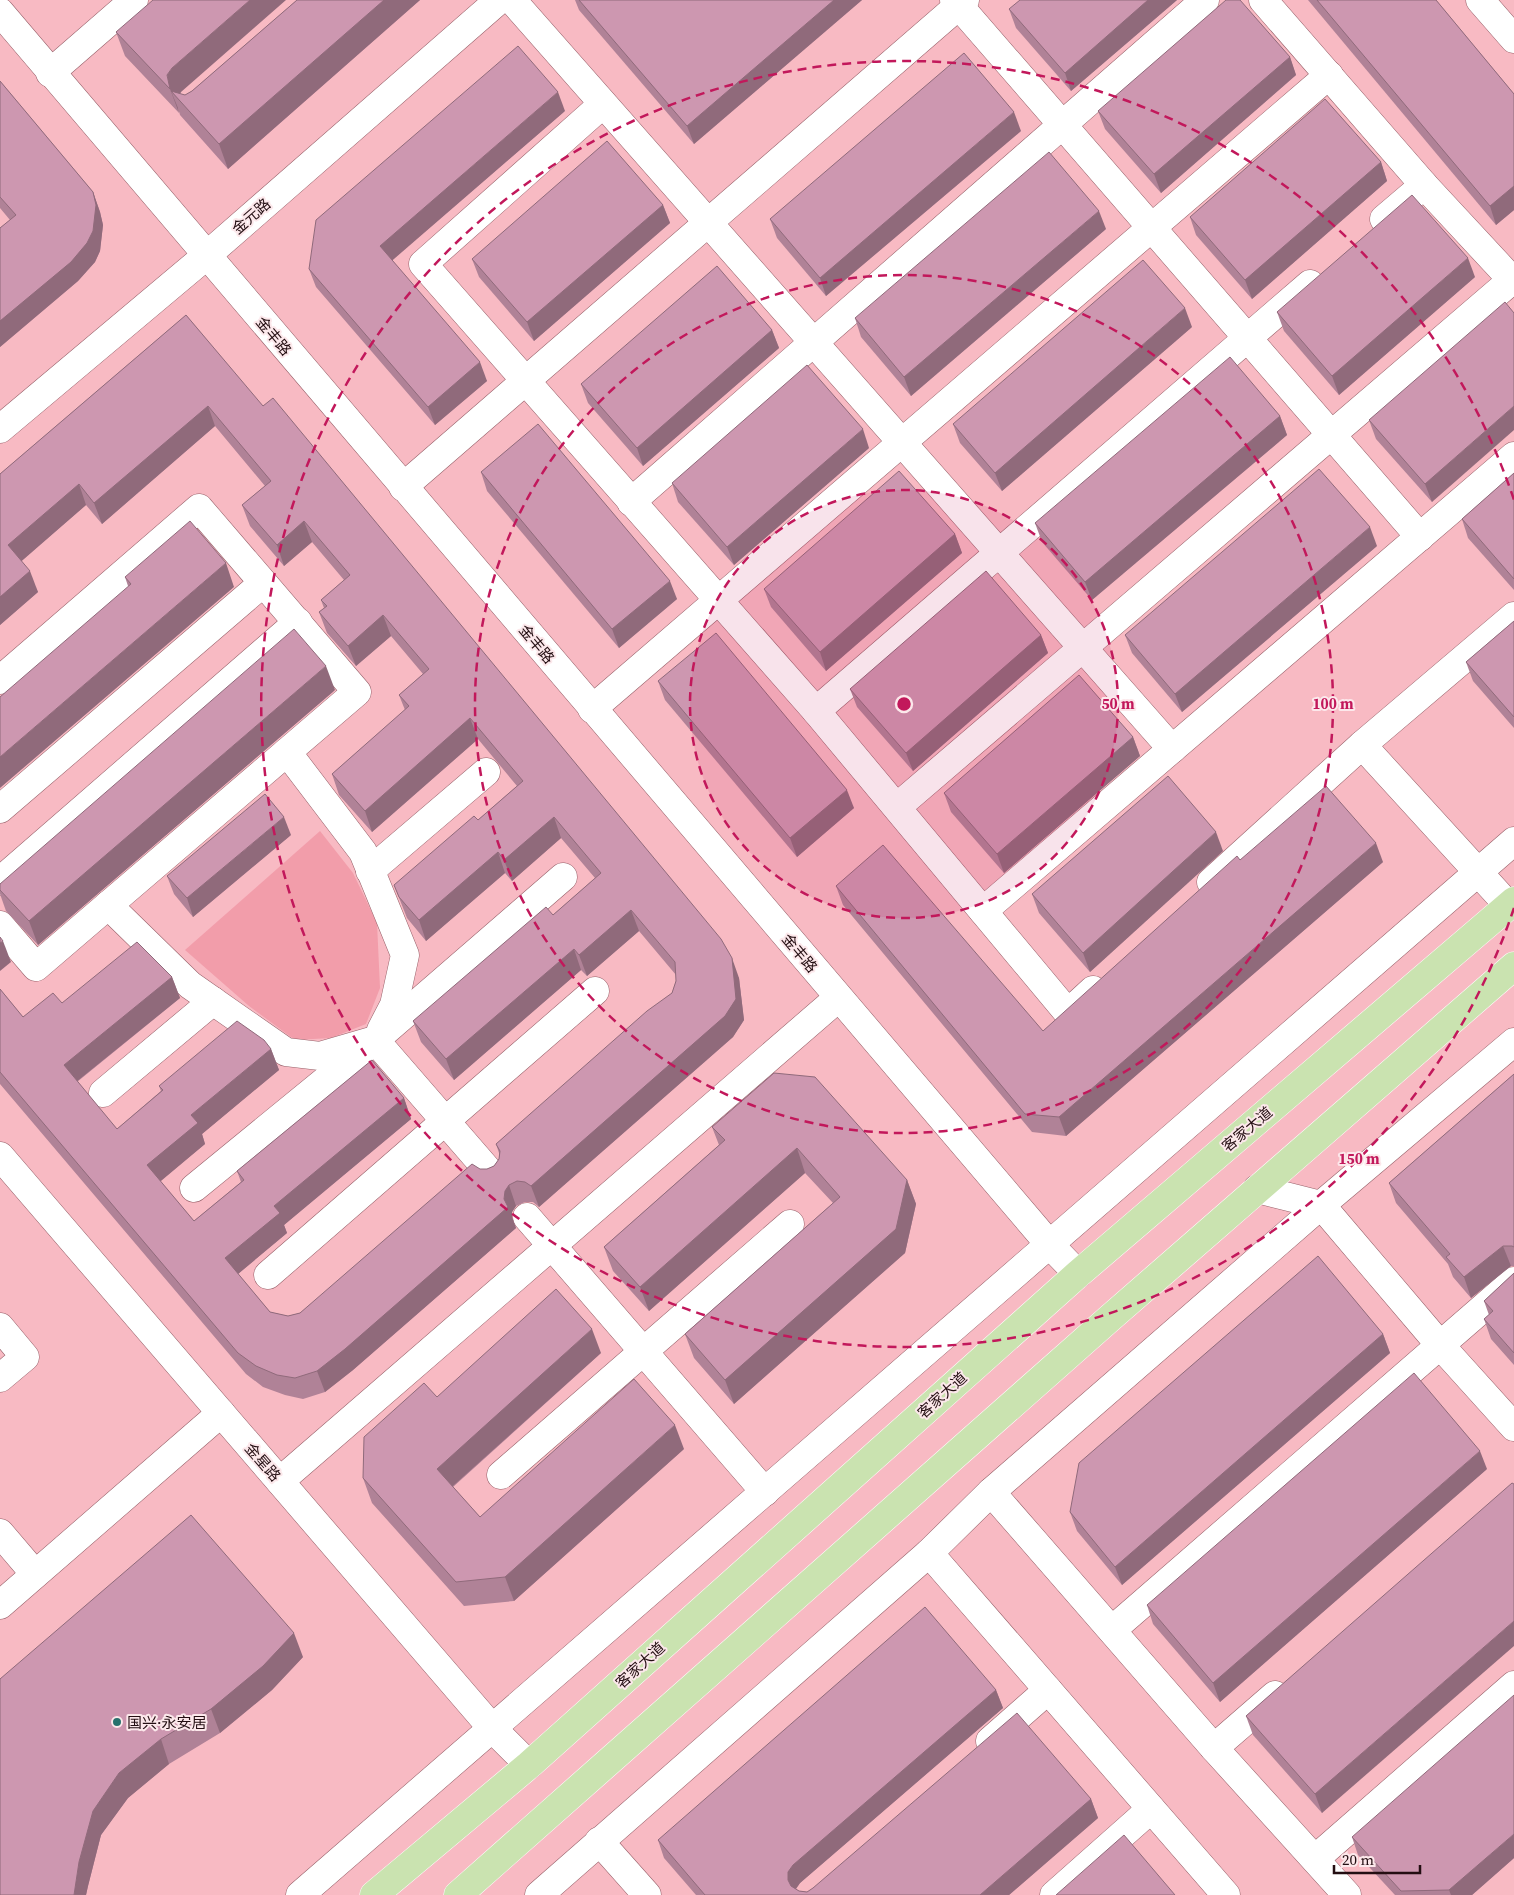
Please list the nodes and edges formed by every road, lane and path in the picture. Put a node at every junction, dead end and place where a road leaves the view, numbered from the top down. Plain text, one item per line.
1 (134, 0) edge
2 (499, 0) edge
3 (512, 0) edge
4 (1205, 0) edge
5 (1263, 0) edge
6 (1480, 0) edge
7 (959, 2) edge
8 (0, 12) edge
9 (1514, 39) edge
10 (50, 73) junction
11 (1329, 74) junction
12 (603, 104) junction
13 (1062, 125) junction
14 (1424, 185) junction
15 (708, 222) junction
16 (1151, 228) junction
17 (1365, 236) edge
18 (206, 256) junction
19 (1328, 268) edge
20 (1513, 281) edge
21 (1247, 338) junction
22 (814, 343) junction
23 (525, 381) junction
24 (0, 429) edge
25 (1331, 436) junction
26 (902, 443) junction
27 (1514, 456) edge
28 (403, 487) junction
29 (632, 502) junction
30 (1420, 537) junction
31 (1000, 553) junction
32 (263, 583) junction
33 (718, 602) junction
34 (1514, 616) edge
35 (298, 622) junction
36 (1084, 648) junction
37 (0, 680) edge
38 (592, 709) junction
39 (816, 712) junction
40 (1362, 745) junction
41 (1172, 749) junction
42 (288, 752) junction
43 (486, 772) dead end
44 (897, 808) junction
45 (0, 810) edge
46 (1514, 841) edge
47 (370, 871) junction
48 (1478, 872) junction
49 (563, 877) dead end
50 (0, 881) edge
51 (1193, 899) edge
52 (1511, 904) edge
53 (108, 905) junction
54 (983, 910) junction
55 (0, 925) edge
56 (1514, 966) edge
57 (1112, 973) edge
58 (595, 991) dead end
59 (838, 998) junction
60 (213, 1001) junction
61 (375, 1040) junction
62 (1514, 1042) edge
63 (103, 1092) dead end
64 (446, 1120) junction
65 (0, 1156) edge
66 (492, 1175) edge
67 (194, 1188) dead end
68 (1257, 1189) junction
69 (1321, 1205) junction
70 (527, 1217) dead end
71 (790, 1224) dead end
72 (1050, 1245) junction
73 (551, 1246) junction
74 (1078, 1274) junction
75 (268, 1275) dead end
76 (1514, 1281) edge
77 (0, 1327) edge
78 (1440, 1345) junction
79 (642, 1352) junction
80 (0, 1378) edge
81 (221, 1413) junction
82 (1514, 1427) edge
83 (501, 1475) dead end
84 (280, 1481) junction
85 (765, 1492) junction
86 (991, 1492) junction
87 (0, 1533) edge
88 (929, 1553) junction
89 (35, 1574) junction
90 (0, 1605) edge
91 (1112, 1630) junction
92 (1297, 1676) edge
93 (1514, 1685) edge
94 (1048, 1690) junction
95 (492, 1728) junction
96 (1214, 1748) junction
97 (974, 1754) edge
98 (529, 1765) junction
99 (1151, 1809) junction
100 (599, 1841) junction
101 (1315, 1859) junction
102 (300, 1895) edge
103 (374, 1895) edge
104 (458, 1895) edge
105 (539, 1895) edge
106 (647, 1895) edge
107 (1054, 1895) edge
108 (1226, 1895) edge
109 (1347, 1895) edge

1 - 10 street
2 - 18 street, 金元路
3 - 12 street
4 - 13 street
5 - 11 street
6 - 9 street
7 - 13 street
7 - 15 street
8 - 10 street, 金丰路
10 - 18 street, 金丰路
11 - 14 street
11 - 16 street
12 - 15 street
12 - 23 street
13 - 16 street
13 - 22 street
14 - 17 street
14 - 20 street
15 - 22 street
15 - 23 street
16 - 21 street
16 - 26 street
18 - 24 street, 金元路
18 - 28 street, 金丰路
19 - 21 street
20 - 25 street
21 - 25 street
21 - 31 street
22 - 26 street
22 - 29 street
23 - 28 street
23 - 29 street
25 - 30 street
25 - 36 street
26 - 31 street
26 - 33 street
27 - 30 street
28 - 38 street, 金丰路
29 - 33 street
30 - 41 street
31 - 36 street
31 - 39 street
32 - 35 street
32 - 37 street
32 - 45 street
33 - 38 street
33 - 39 street
34 - 40 street
35 - 42 street
35 - 50 street
36 - 41 street
36 - 44 street
38 - 59 street, 金丰路
39 - 44 street
40 - 48 street
40 - 51 street
41 - 54 street
42 - 47 street
42 - 53 street
43 - 47 street
44 - 54 street
46 - 48 street
47 - 61 street
48 - 52 street
48 - 72 street
49 - 61 street
52 - 74 main road, 客家大道
53 - 55 street
53 - 60 street
54 - 57 street
56 - 68 main road
58 - 64 street
59 - 72 street, 金丰路
59 - 73 street
60 - 61 street
60 - 63 street
61 - 64 street
61 - 67 street
62 - 69 street
64 - 66 street
64 - 75 street
65 - 81 street, 金星路
68 - 69 street
68 - 104 main road
69 - 78 street
69 - 86 street
70 - 73 street
71 - 79 street
72 - 74 street, 金丰路
72 - 85 street
73 - 79 street
73 - 84 street
74 - 98 main road, 客家大道
76 - 78 street
77 - 80 street
78 - 82 street
78 - 91 street
79 - 83 street
79 - 85 street
81 - 84 street, 金星路
81 - 89 street
84 - 95 street, 金星路
85 - 95 street
86 - 88 street
86 - 91 street
87 - 89 street
88 - 94 street
88 - 100 street
89 - 90 street
91 - 96 street
92 - 96 street
93 - 101 street
94 - 97 street
94 - 99 street
95 - 98 street, 金星路
95 - 102 street
96 - 101 street
98 - 103 main road, 客家大道
99 - 107 street
99 - 108 street
100 - 105 street
100 - 106 street
101 - 109 street

